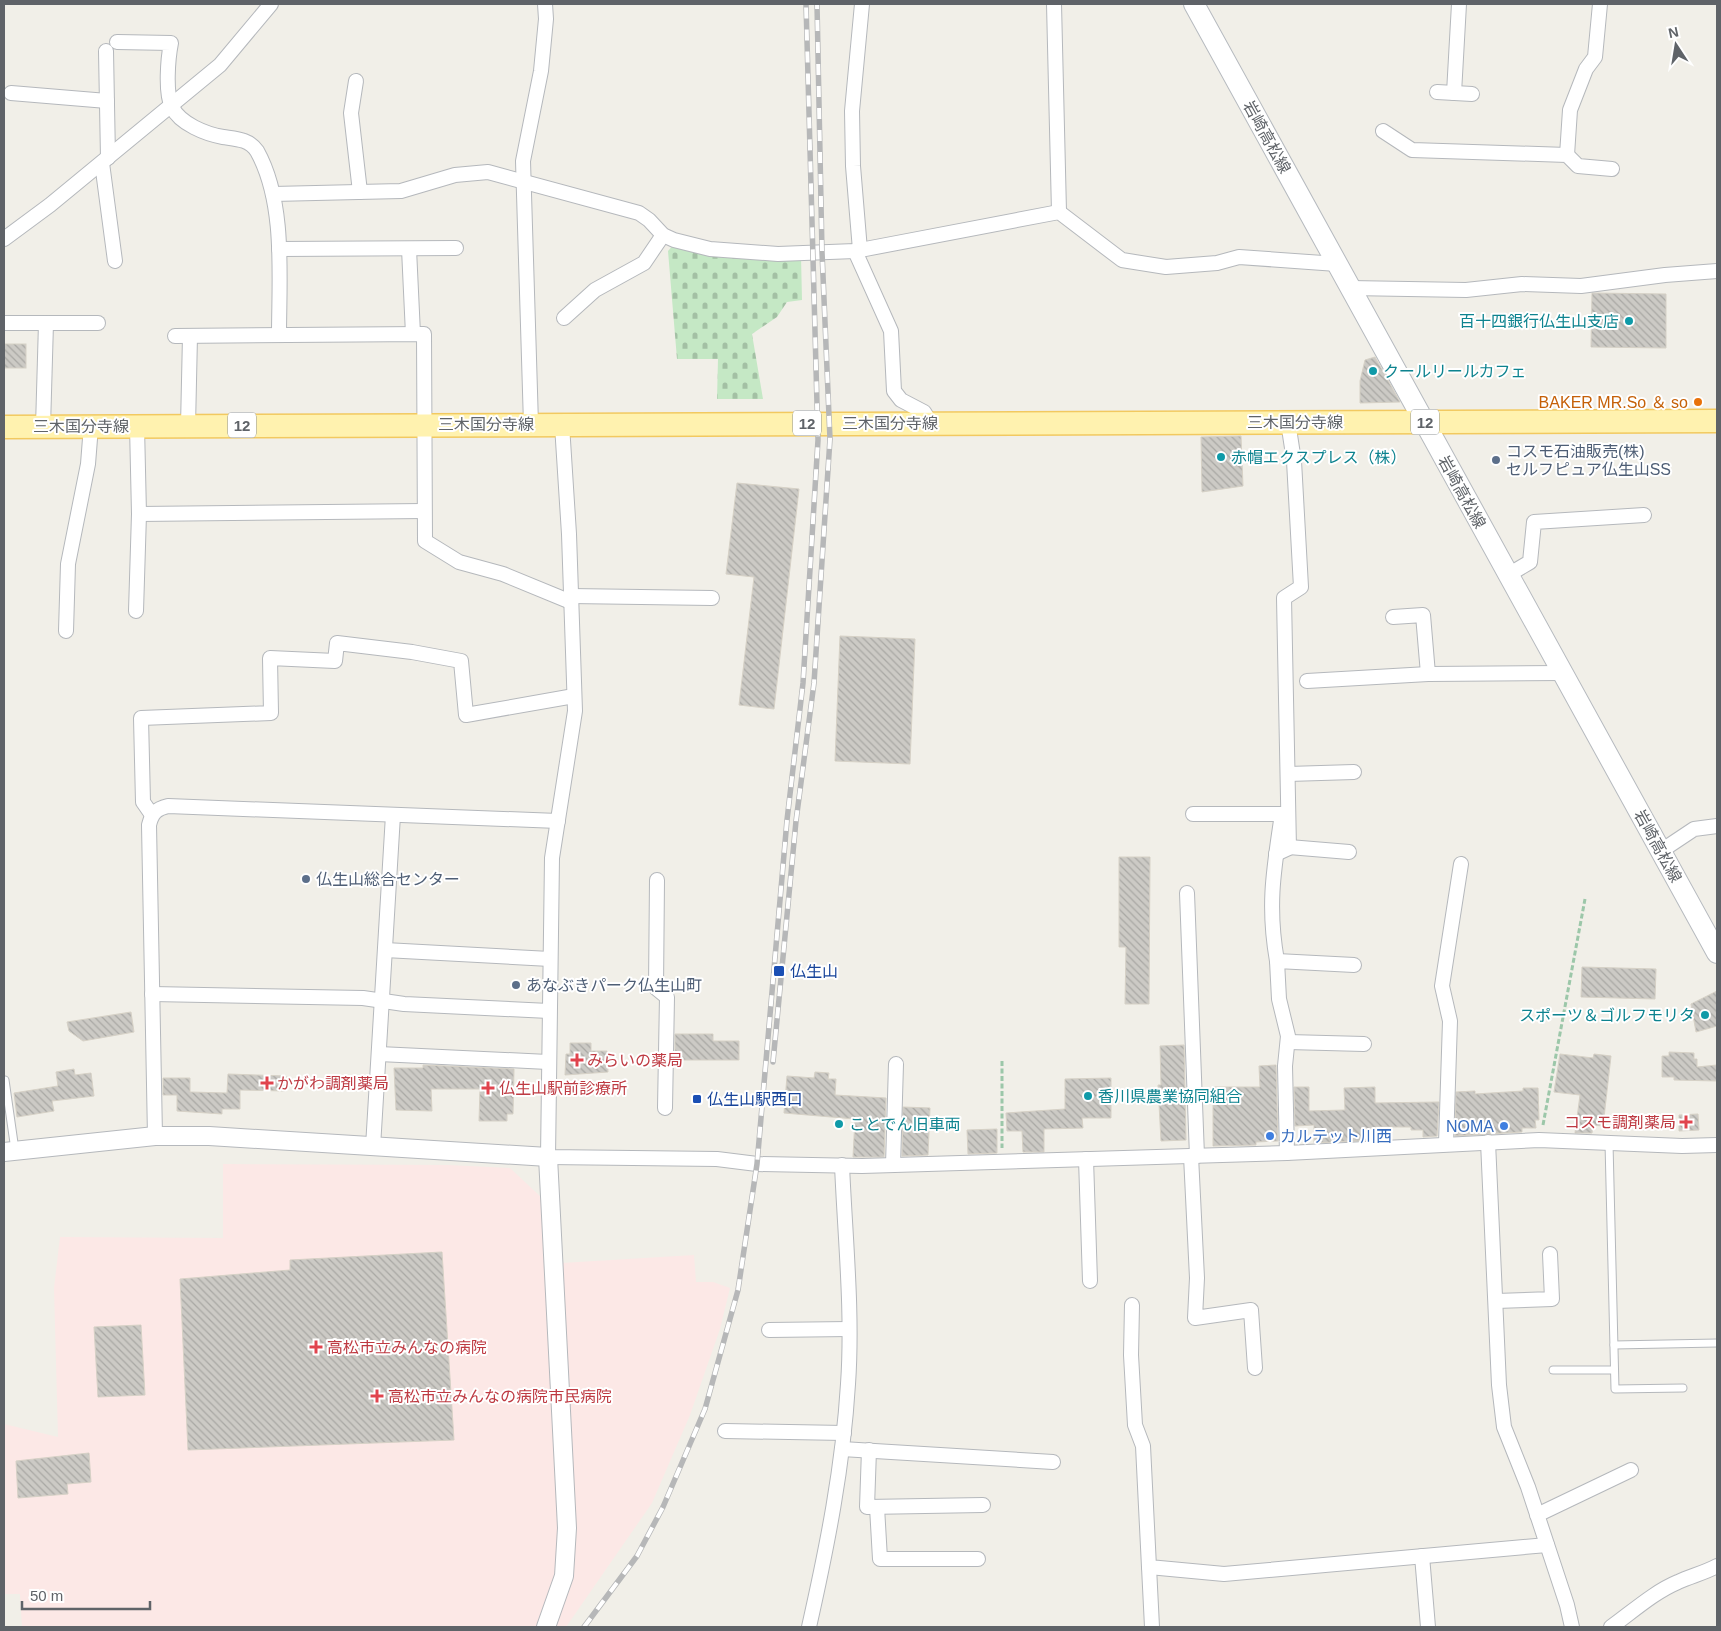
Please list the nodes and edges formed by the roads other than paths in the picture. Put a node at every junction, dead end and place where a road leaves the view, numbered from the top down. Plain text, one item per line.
1 (271, 4) edge
2 (545, 4) edge
3 (862, 4) edge
4 (1054, 4) edge
5 (1194, 4) edge
6 (1460, 4) edge
7 (1600, 4) edge
8 (356, 81) dead end
9 (1436, 92) dead end
10 (11, 93) dead end
11 (1454, 93) junction
12 (1472, 94) dead end
13 (107, 101) junction
14 (172, 107) junction
15 (1383, 131) dead end
16 (1567, 155) junction
17 (105, 161) junction
18 (1612, 169) dead end
19 (523, 180) junction
20 (360, 192) junction
21 (273, 194) junction
22 (1059, 212) junction
23 (663, 235) junction
24 (4, 239) edge
25 (409, 248) junction
26 (456, 248) dead end
27 (279, 249) junction
28 (857, 250) junction
29 (115, 261) dead end
30 (1337, 264) junction
31 (1717, 272) edge
32 (1350, 288) junction
33 (564, 318) dead end
34 (4, 323) edge
35 (46, 323) junction
36 (98, 323) dead end
37 (413, 334) junction
38 (279, 335) junction
39 (174, 336) dead end
40 (190, 336) junction
41 (1717, 421) edge
42 (1288, 422) junction
43 (1423, 422) junction
44 (931, 423) junction
45 (425, 424) junction
46 (531, 424) junction
47 (562, 425) junction
48 (91, 426) junction
49 (137, 426) junction
50 (188, 426) junction
51 (4, 427) edge
52 (43, 427) junction
53 (424, 511) junction
54 (139, 514) junction
55 (1644, 515) dead end
56 (1508, 575) junction
57 (712, 598) dead end
58 (571, 599) junction
59 (136, 611) dead end
60 (1393, 617) dead end
61 (66, 632) dead end
62 (1562, 673) junction
63 (1428, 674) junction
64 (1307, 681) dead end
65 (574, 696) junction
66 (1354, 772) dead end
67 (1288, 774) junction
68 (1193, 814) dead end
69 (152, 815) junction
70 (393, 815) junction
71 (558, 821) junction
72 (1717, 826) edge
73 (1289, 847) junction
74 (1661, 851) junction
75 (1349, 852) dead end
76 (1276, 854) junction
77 (1460, 864) dead end
78 (657, 880) dead end
79 (1187, 893) dead end
80 (385, 950) junction
81 (1717, 953) edge
82 (550, 959) junction
83 (1278, 961) junction
84 (1354, 965) dead end
85 (152, 994) junction
86 (382, 1001) junction
87 (549, 1011) junction
88 (1288, 1042) junction
89 (1364, 1044) dead end
90 (379, 1054) junction
91 (548, 1062) junction
92 (896, 1064) dead end
93 (5, 1080) dead end
94 (665, 1108) dead end
95 (155, 1136) junction
96 (1488, 1142) junction
97 (1609, 1143) junction
98 (1446, 1144) junction
99 (1717, 1145) edge
100 (373, 1147) junction
101 (9, 1151) edge
102 (1287, 1153) junction
103 (1194, 1156) junction
104 (548, 1157) junction
105 (1086, 1159) junction
106 (842, 1165) junction
107 (894, 1165) junction
108 (1550, 1254) dead end
109 (1090, 1281) dead end
110 (1496, 1301) junction
111 (1132, 1305) dead end
112 (849, 1328) junction
113 (769, 1330) dead end
114 (1717, 1343) edge
115 (1614, 1345) junction
116 (1255, 1368) dead end
117 (1553, 1370) dead end
118 (1614, 1370) junction
119 (1683, 1388) dead end
120 (725, 1431) dead end
121 (844, 1433) junction
122 (842, 1449) junction
123 (869, 1450) junction
124 (1052, 1462) dead end
125 (1631, 1470) dead end
126 (983, 1505) dead end
127 (877, 1507) junction
128 (1538, 1515) junction
129 (1547, 1545) junction
130 (1422, 1556) junction
131 (978, 1559) dead end
132 (1717, 1566) edge
133 (1149, 1567) junction
134 (546, 1627) edge
135 (810, 1627) edge
136 (1152, 1627) edge
137 (1428, 1627) edge
138 (1572, 1627) edge
139 (1611, 1627) edge

1 - 14 street
2 - 19 street
3 - 28 street
4 - 22 street
5 - 30 main road, 岩崎高松線
6 - 11 street
7 - 16 street
8 - 20 street
9 - 11 street
10 - 13 street
11 - 12 street
13 - 14 street
13 - 17 street
14 - 17 street
14 - 21 street
15 - 16 street
16 - 18 street
17 - 24 street
17 - 29 street
19 - 20 street
19 - 23 street
19 - 46 street
20 - 21 street
21 - 27 street
22 - 28 street
22 - 30 street
23 - 28 street
23 - 33 street
25 - 26 street
25 - 27 street
25 - 37 street
27 - 38 street
28 - 44 street
30 - 32 main road, 岩崎高松線
31 - 32 street
32 - 43 main road, 岩崎高松線
34 - 35 street
35 - 36 street
35 - 52 street
37 - 38 street
37 - 45 street
38 - 40 street
39 - 40 street
40 - 50 street
41 - 43 main road, 三木国分寺線 / 12
42 - 43 main road, 三木国分寺線 / 12
42 - 44 main road, 三木国分寺線 / 12
42 - 67 street
43 - 56 main road, 岩崎高松線
44 - 47 main road, 三木国分寺線 / 12
45 - 46 main road, 三木国分寺線 / 12
45 - 50 main road, 三木国分寺線 / 12
45 - 53 street
46 - 47 main road, 三木国分寺線 / 12
47 - 58 street
48 - 49 main road, 三木国分寺線 / 12
48 - 52 main road, 三木国分寺線 / 12
48 - 61 street
49 - 50 main road, 三木国分寺線 / 12
49 - 54 street
51 - 52 main road, 三木国分寺線 / 12
53 - 54 street
53 - 58 street
54 - 59 street
55 - 56 street
56 - 62 main road, 岩崎高松線
57 - 58 street
58 - 65 street
60 - 63 street
62 - 63 street
62 - 74 main road, 岩崎高松線
63 - 64 street
65 - 69 street
65 - 71 street
66 - 67 street
67 - 73 street
68 - 76 street
69 - 70 street
69 - 85 street
70 - 71 street
70 - 80 street
71 - 82 street
72 - 74 street
73 - 75 street
73 - 76 street
74 - 81 main road, 岩崎高松線
76 - 83 street
77 - 98 street
78 - 94 street
79 - 103 street
80 - 82 street
80 - 86 street
82 - 87 street
83 - 84 street
83 - 88 street
85 - 86 street
85 - 95 street
86 - 87 street
86 - 90 street
87 - 91 street
88 - 89 street
88 - 102 street
90 - 91 street
90 - 100 street
91 - 104 street
92 - 107 street
93 - 101 lane
95 - 100 street
95 - 101 street
96 - 97 street
96 - 98 street
96 - 110 street
97 - 99 street
97 - 115 lane
98 - 102 street
100 - 104 street
102 - 103 street
103 - 105 street
103 - 116 street
104 - 106 street
104 - 134 street
105 - 107 street
105 - 109 street
106 - 107 street
106 - 112 street
108 - 110 street
110 - 128 street
111 - 133 street
112 - 113 street
112 - 121 street
114 - 115 lane
115 - 118 lane
117 - 118 lane
118 - 119 lane
120 - 121 street
121 - 122 street
122 - 123 street
122 - 135 street
123 - 124 street
123 - 127 street
125 - 128 street
126 - 127 street
127 - 131 street
128 - 129 street
129 - 130 street
129 - 138 street
130 - 133 street
130 - 137 street
132 - 139 street
133 - 136 street

